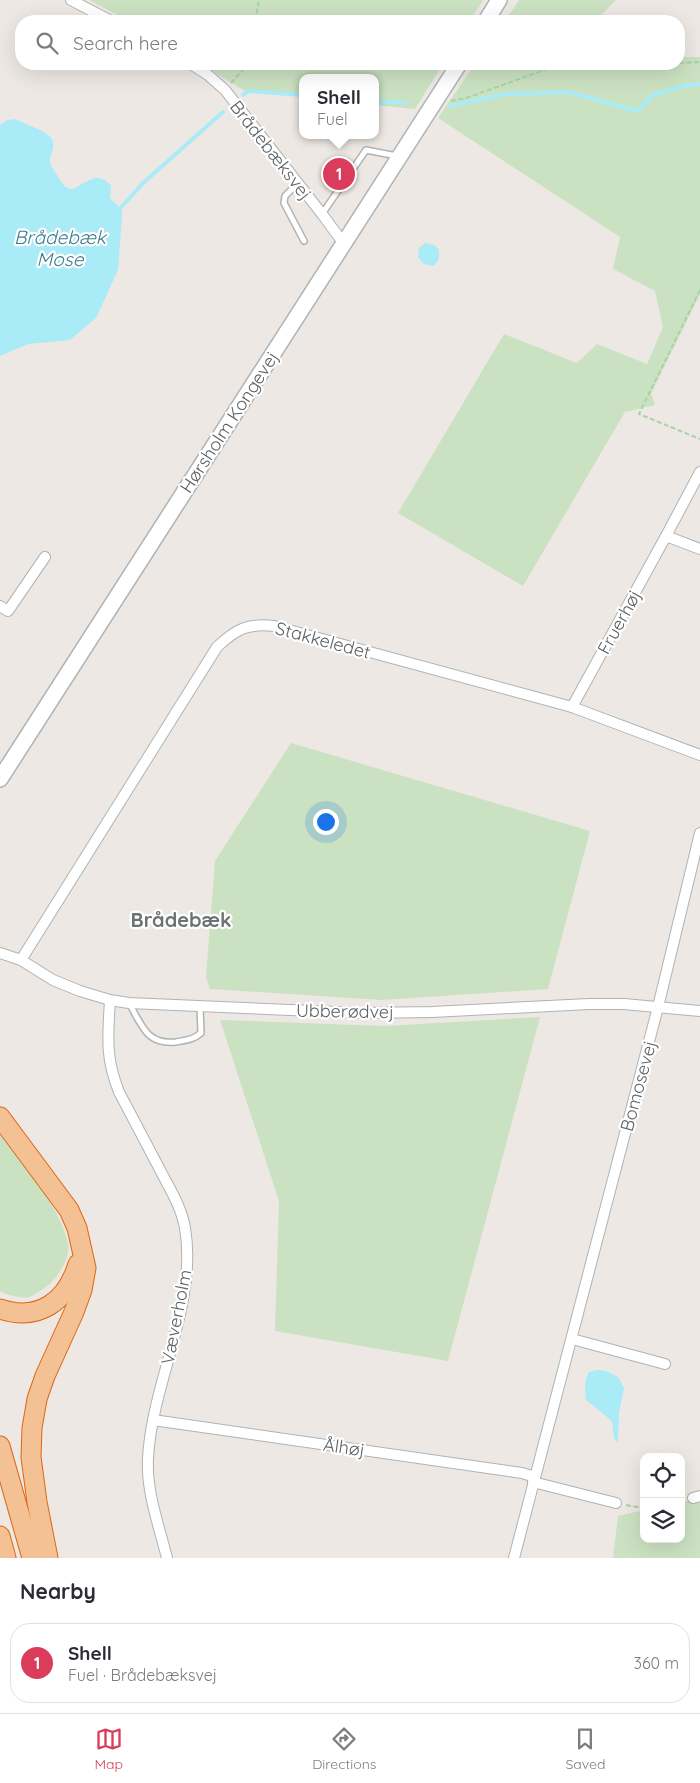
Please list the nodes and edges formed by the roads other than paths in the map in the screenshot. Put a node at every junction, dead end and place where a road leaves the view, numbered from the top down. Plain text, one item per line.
1 (71, 0) edge
2 (499, 0) edge
3 (100, 15) edge
4 (490, 15) edge
5 (200, 70) edge
6 (455, 70) edge
7 (400, 156) junction
8 (297, 184) junction
9 (322, 214) junction
10 (304, 241) dead end
11 (344, 244) junction
12 (700, 472) edge
13 (666, 536) junction
14 (700, 549) edge
15 (45, 557) dead end
16 (0, 606) edge
17 (572, 707) junction
18 (700, 755) edge
19 (0, 779) edge
20 (700, 832) edge
21 (0, 953) edge
22 (21, 960) junction
23 (110, 1000) junction
24 (129, 1003) junction
25 (200, 1006) junction
26 (658, 1007) junction
27 (700, 1011) edge
28 (0, 1117) edge
29 (81, 1243) junction
30 (0, 1309) edge
31 (572, 1339) junction
32 (665, 1364) dead end
33 (153, 1420) junction
34 (0, 1446) edge
35 (534, 1480) junction
36 (616, 1502) road end
37 (0, 1536) edge
38 (6, 1558) edge
39 (32, 1558) edge
40 (48, 1558) edge
41 (166, 1558) edge
42 (514, 1558) edge

1 - 3 street
2 - 4 main road
5 - 8 street, Brådebæksvej
6 - 7 main road, Hørsholm Kongevej
7 - 9 lane
7 - 11 main road, Hørsholm Kongevej
8 - 9 street, Brådebæksvej
8 - 10 lane
9 - 11 street, Brådebæksvej
11 - 19 main road, Hørsholm Kongevej
12 - 13 street, Fruerhøj
13 - 14 street
13 - 17 street, Fruerhøj
15 - 16 street
17 - 18 street, Stakkeledet
17 - 22 street, Stakkeledet
20 - 26 street, Bomosevej
21 - 22 street, Ubberødvej
22 - 23 street, Ubberødvej
23 - 24 street, Ubberødvej
23 - 33 street, Væverholm
24 - 25 street, Ubberødvej
24 - 25 lane
25 - 26 street, Ubberødvej
26 - 27 street, Ubberødvej
26 - 31 street, Bomosevej
28 - 29 highway
29 - 30 highway
29 - 40 highway
31 - 32 street
31 - 35 street, Bomosevej
33 - 35 street, Ålhøj
33 - 41 street, Væverholm
34 - 39 highway
35 - 36 street
35 - 42 street, Bomosevej
37 - 38 highway

